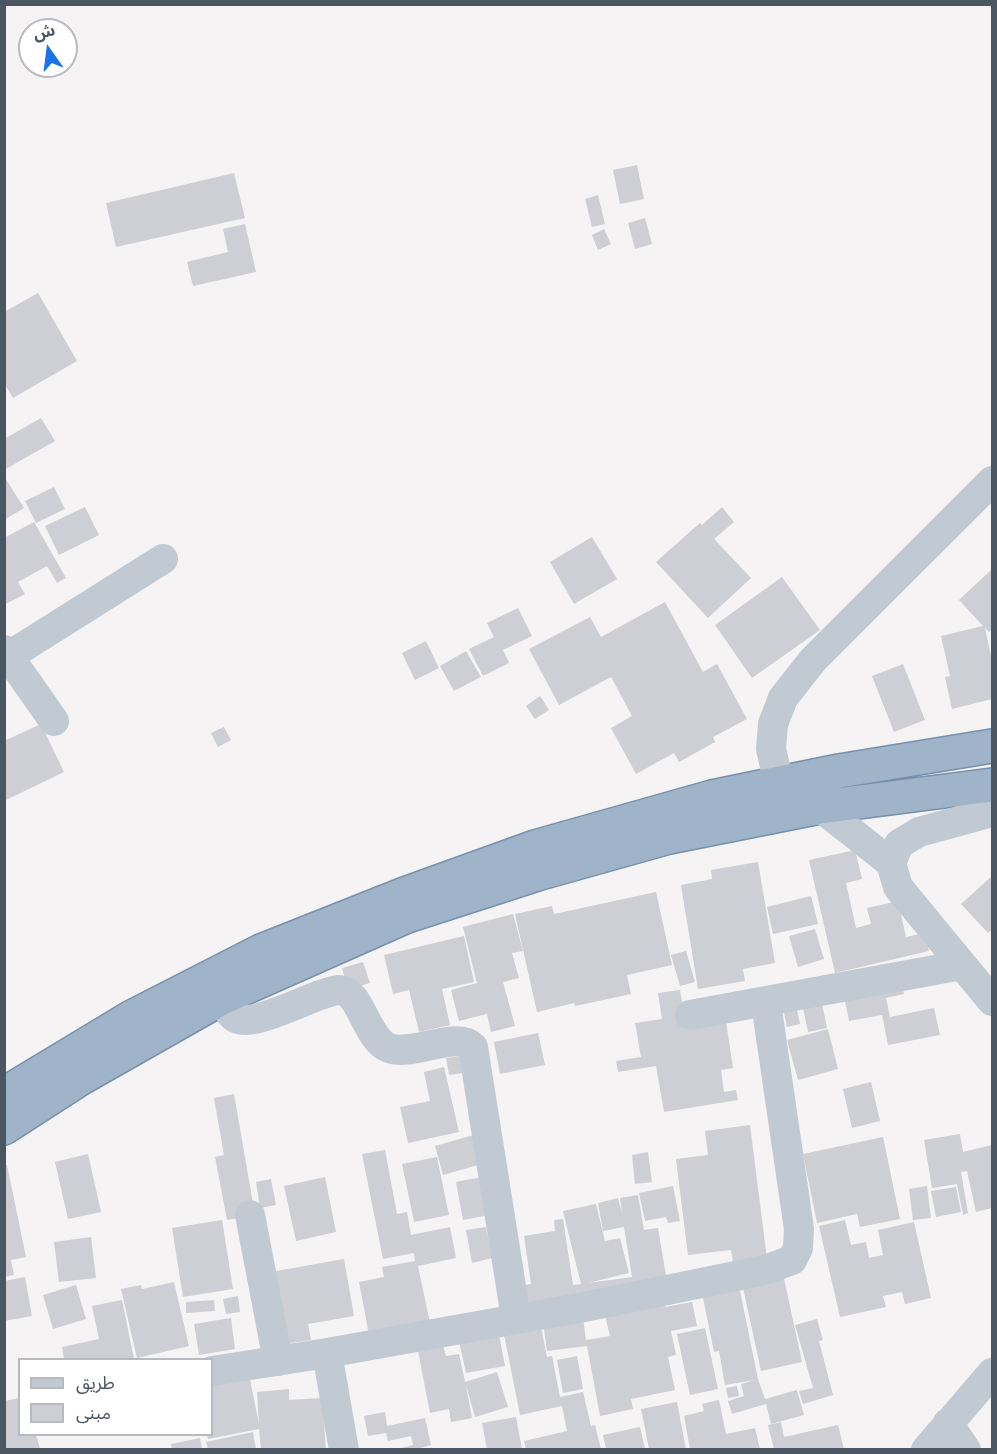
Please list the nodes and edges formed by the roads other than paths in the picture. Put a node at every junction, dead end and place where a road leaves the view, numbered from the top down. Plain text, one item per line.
1 (993, 481) edge
2 (163, 558) dead end
3 (10, 666) edge
4 (54, 721) dead end
5 (993, 747) edge
6 (778, 784) junction
7 (993, 785) edge
8 (820, 807) junction
9 (993, 812) edge
10 (891, 863) junction
11 (962, 965) junction
12 (222, 998) junction
13 (993, 1001) edge
14 (766, 1003) junction
15 (690, 1015) dead end
16 (4, 1094) edge
17 (4, 1128) edge
18 (250, 1215) dead end
19 (516, 1318) junction
20 (327, 1353) junction
21 (278, 1361) junction
22 (213, 1371) edge
23 (993, 1373) edge
24 (948, 1423) junction
25 (344, 1449) edge
26 (926, 1449) edge
27 (966, 1449) edge

1 - 6 street
2 - 3 street
3 - 4 street
5 - 6 highway
6 - 16 highway
7 - 8 highway
8 - 10 street
8 - 12 highway
9 - 10 street
10 - 11 street
11 - 13 street
11 - 14 street
12 - 17 highway
12 - 19 street
14 - 15 street
14 - 19 street
18 - 21 street
19 - 20 street
20 - 21 street
20 - 25 street
21 - 22 street
23 - 24 street
24 - 26 street
24 - 27 street

